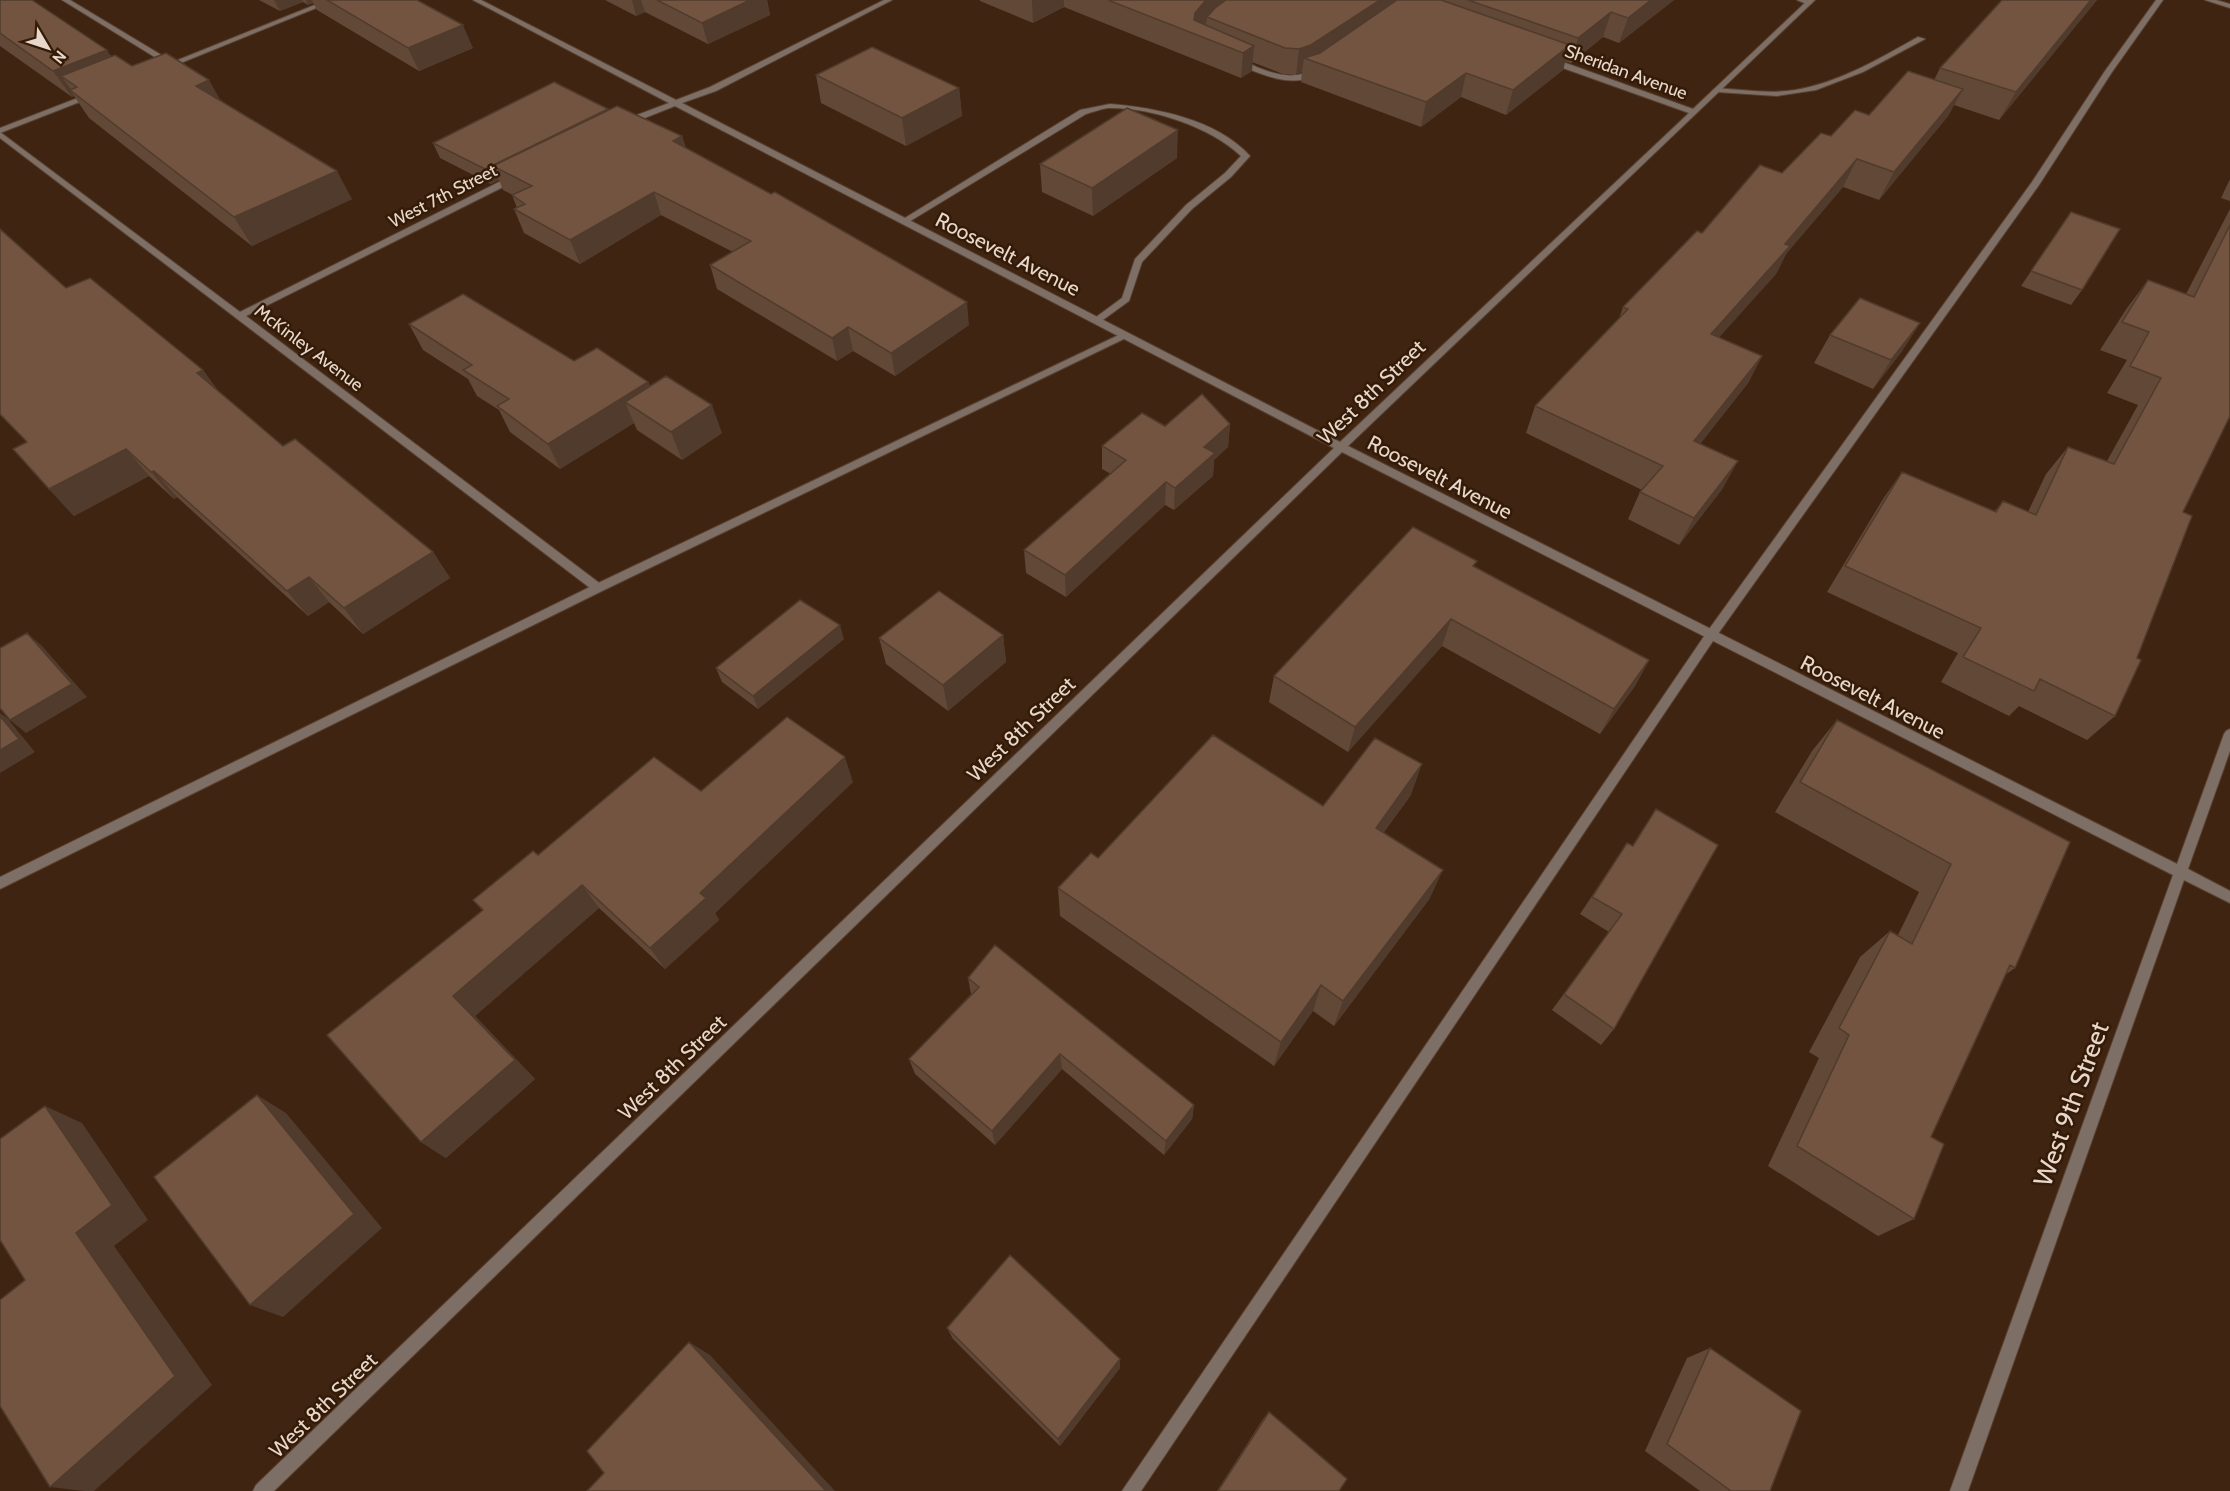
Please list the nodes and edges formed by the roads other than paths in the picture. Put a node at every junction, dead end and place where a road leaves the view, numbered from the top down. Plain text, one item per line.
1 (65, 0) edge
2 (333, 0) edge
3 (476, 0) edge
4 (889, 0) edge
5 (2160, 0) edge
6 (2208, 0) edge
7 (1807, 1) edge
8 (2230, 6) edge
9 (1921, 39) dead end
10 (1537, 56) edge
11 (1227, 57) edge
12 (172, 64) junction
13 (1321, 68) edge
14 (161, 69) edge
15 (1717, 90) junction
16 (97, 94) edge
17 (674, 102) junction
18 (1694, 112) junction
19 (618, 125) edge
20 (0, 133) edge
21 (524, 173) edge
22 (904, 220) junction
23 (240, 315) junction
24 (1098, 321) junction
25 (1125, 335) junction
26 (1341, 447) junction
27 (598, 588) junction
28 (1711, 635) junction
29 (2230, 734) edge
30 (2180, 873) junction
31 (0, 883) edge
32 (2230, 897) edge
33 (262, 1491) edge
34 (1131, 1491) edge
35 (1959, 1491) edge

1 - 12 street
2 - 12 street
3 - 17 street, Roosevelt Avenue
4 - 17 street
5 - 28 street
6 - 8 street
7 - 15 street, West 8th Street
9 - 15 street
10 - 18 street, Sheridan Avenue
11 - 13 street
12 - 14 street
15 - 18 street, West 8th Street
16 - 20 street
17 - 19 street
17 - 22 street, Roosevelt Avenue
18 - 26 street, West 8th Street
20 - 23 street, McKinley Avenue
21 - 23 street, West 7th Street
22 - 24 street, Roosevelt Avenue
22 - 24 street
23 - 27 street, McKinley Avenue
24 - 25 street, Roosevelt Avenue
25 - 26 street, Roosevelt Avenue
25 - 27 street
26 - 28 street, Roosevelt Avenue
26 - 33 street, West 8th Street
27 - 31 street
28 - 30 street, Roosevelt Avenue
28 - 34 street
29 - 30 street, West 9th Street
30 - 32 street, Roosevelt Avenue
30 - 35 street, West 9th Street

